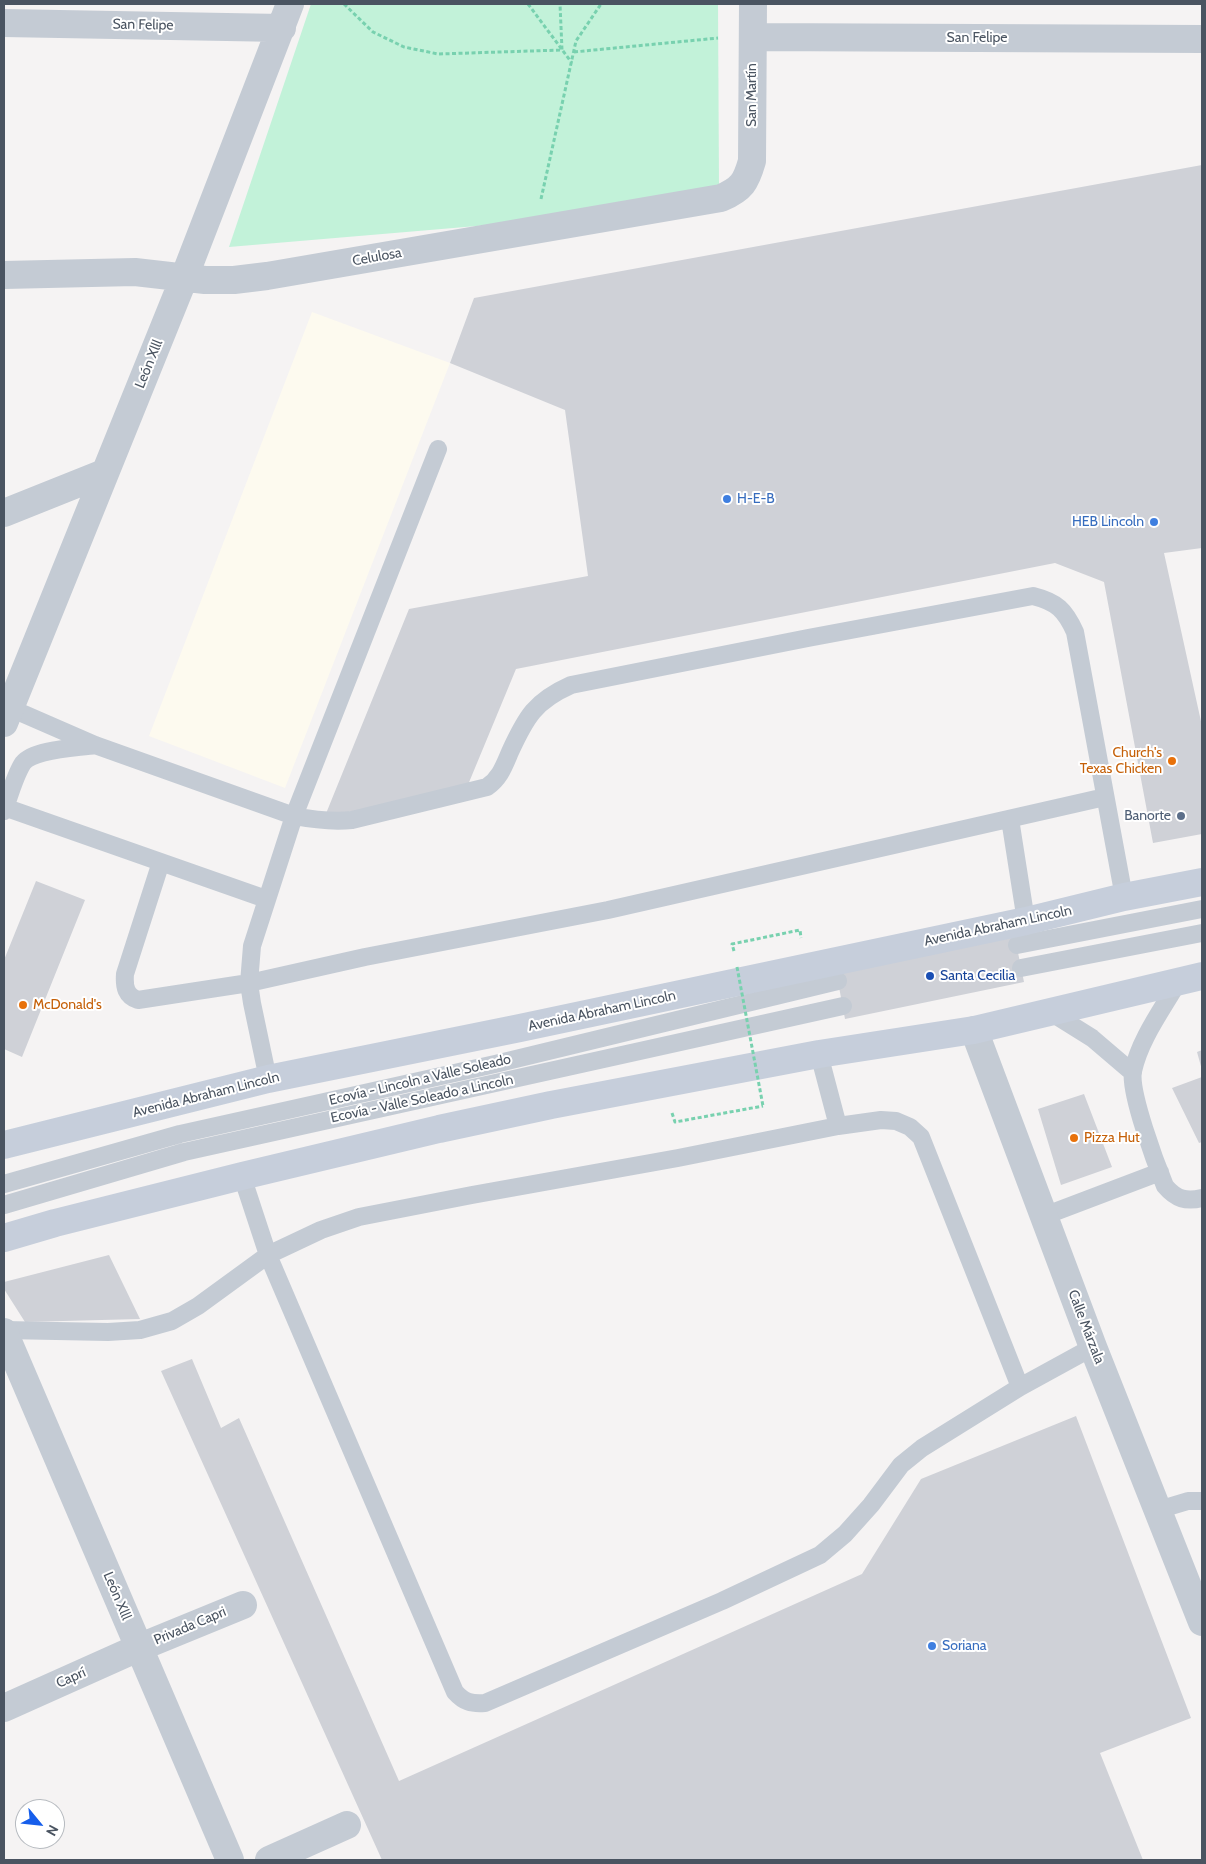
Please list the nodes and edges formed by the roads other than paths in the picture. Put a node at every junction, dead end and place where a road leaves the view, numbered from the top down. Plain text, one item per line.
1 (753, 4) edge
2 (286, 16) edge
3 (4, 23) edge
4 (753, 37) junction
5 (1202, 39) edge
6 (744, 184) joint
7 (4, 275) edge
8 (184, 278) junction
9 (438, 449) dead end
10 (104, 473) junction
11 (4, 513) edge
12 (7, 715) edge
13 (95, 745) junction
14 (1105, 797) junction
15 (4, 808) edge
16 (294, 816) junction
17 (1010, 819) junction
18 (161, 862) junction
19 (1202, 882) edge
20 (1124, 898) junction
21 (266, 899) junction
22 (1202, 909) edge
23 (1022, 933) junction
24 (1202, 933) edge
25 (1022, 968) dead end
26 (1190, 979) edge
27 (838, 981) dead end
28 (249, 983) junction
29 (843, 1006) dead end
30 (1052, 1013) junction
31 (974, 1030) junction
32 (819, 1054) junction
33 (1133, 1073) junction
34 (268, 1079) junction
35 (838, 1126) junction
36 (6, 1143) edge
37 (1160, 1172) junction
38 (242, 1176) junction
39 (4, 1184) edge
40 (1202, 1198) edge
41 (4, 1205) edge
42 (1044, 1216) junction
43 (4, 1238) edge
44 (268, 1255) junction
45 (4, 1331) edge
46 (1093, 1347) junction
47 (1020, 1387) junction
48 (1202, 1501) edge
49 (1158, 1510) junction
50 (242, 1604) dead end
51 (1202, 1622) edge
52 (138, 1648) junction
53 (4, 1708) edge
54 (347, 1825) dead end
55 (230, 1860) edge
56 (270, 1860) edge

1 - 4 street, San Martín
2 - 3 street, San Felipe
2 - 8 street, León Xlll
4 - 5 street, San Felipe
4 - 6 street, San Martín
6 - 8 street, Celulosa
7 - 8 street, Celulosa
8 - 10 street, León Xlll
9 - 16 lane
10 - 11 street
10 - 12 street, León Xlll
12 - 13 lane
13 - 15 lane
13 - 16 lane
14 - 16 lane
14 - 17 lane
14 - 20 lane
15 - 18 lane
16 - 21 lane
17 - 23 lane
17 - 28 lane
18 - 21 lane
18 - 28 lane
19 - 20 main road, Avenida Abraham Lincoln
20 - 23 main road, Avenida Abraham Lincoln
21 - 28 lane
22 - 23 lane
23 - 34 main road, Avenida Abraham Lincoln
24 - 25 lane
26 - 30 main road
26 - 33 lane
27 - 39 lane, Ecovía - Lincoln a Valle Soleado
28 - 34 lane
29 - 41 lane, Ecovía - Valle Soleado a Lincoln
30 - 31 main road
30 - 33 lane
31 - 32 main road
31 - 42 street, Calle Márzala
32 - 35 lane
32 - 38 main road
33 - 37 lane
34 - 36 main road, Avenida Abraham Lincoln
35 - 44 lane
35 - 47 lane
37 - 40 lane
37 - 42 lane
38 - 43 main road
38 - 44 lane
42 - 46 street, Calle Márzala
44 - 45 lane
44 - 47 lane
45 - 52 street, León Xlll
46 - 47 lane
46 - 49 street, Calle Márzala
48 - 49 lane
49 - 51 street, Calle Márzala
50 - 52 street, Privada Capri
52 - 53 street, Caprí
52 - 55 street, León Xlll
54 - 56 street

